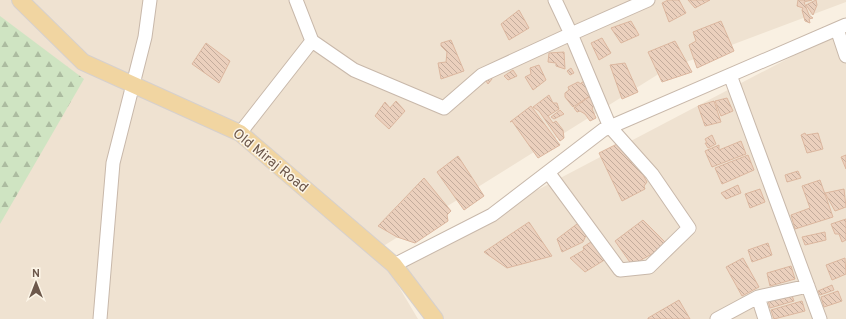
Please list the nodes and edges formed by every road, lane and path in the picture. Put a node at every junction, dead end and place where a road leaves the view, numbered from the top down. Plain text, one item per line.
1 (20, 0) edge
2 (150, 0) edge
3 (296, 0) edge
4 (555, 0) edge
5 (648, 0) edge
6 (841, 27) edge
7 (571, 34) junction
8 (312, 41) junction
9 (846, 56) edge
10 (730, 75) junction
11 (133, 84) junction
12 (610, 127) junction
13 (240, 132) junction
14 (548, 172) junction
15 (394, 265) junction
16 (808, 286) junction
17 (758, 297) junction
18 (100, 319) edge
19 (435, 319) edge
20 (717, 319) edge
21 (765, 319) edge
22 (820, 319) edge

1 - 11 main road, Old Miraj Road
2 - 11 street
3 - 8 street
4 - 7 street
5 - 7 street
6 - 9 street
6 - 10 street
7 - 8 street
7 - 12 street
8 - 13 street
10 - 12 street
10 - 16 street
11 - 13 main road, Old Miraj Road
11 - 18 street
12 - 14 street
12 - 14 street
13 - 15 main road, Old Miraj Road
14 - 15 street
15 - 19 main road, Old Miraj Road
16 - 17 street
16 - 22 street
17 - 20 street
17 - 21 street

